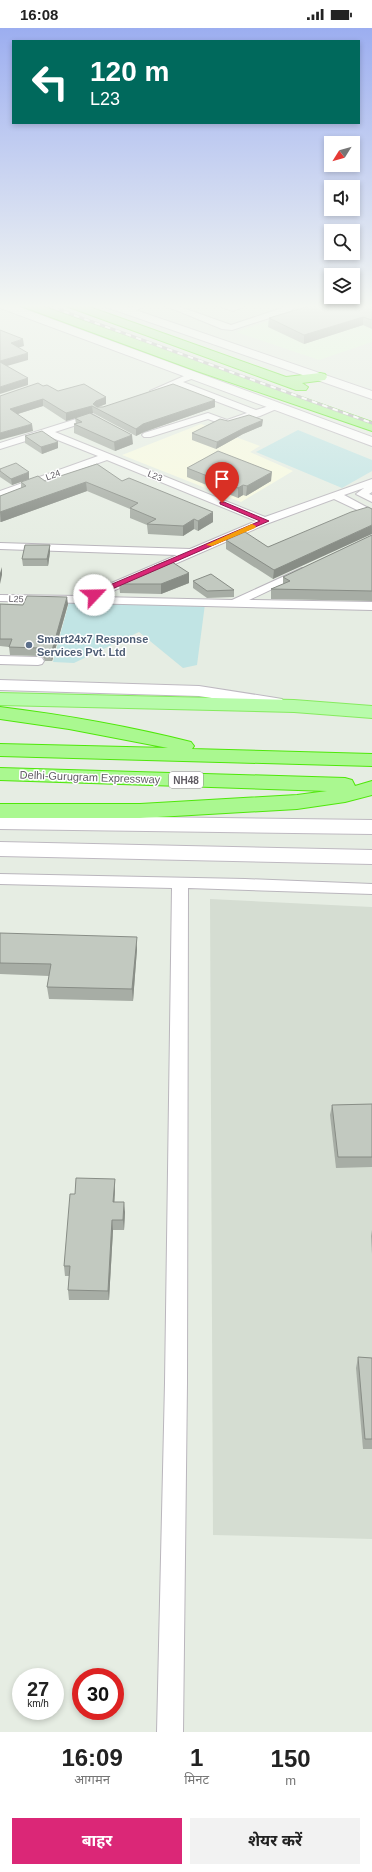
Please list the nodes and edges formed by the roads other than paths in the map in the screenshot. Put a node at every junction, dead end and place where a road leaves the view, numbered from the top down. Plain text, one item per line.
1 (176, 384) edge
2 (178, 384) edge
3 (210, 384) edge
4 (217, 384) edge
5 (240, 384) edge
6 (292, 384) edge
7 (337, 384) edge
8 (311, 390) dead end
9 (149, 394) edge
10 (372, 395) edge
11 (276, 407) junction
12 (257, 414) junction
13 (105, 424) edge
14 (372, 427) edge
15 (45, 432) junction
16 (148, 435) dead end
17 (372, 436) edge
18 (372, 442) edge
19 (0, 446) edge
20 (107, 456) junction
21 (372, 482) edge
22 (372, 488) edge
23 (0, 495) edge
24 (335, 495) junction
25 (372, 499) edge
26 (372, 514) edge
27 (265, 521) junction
28 (0, 546) edge
29 (192, 552) junction
30 (309, 567) edge
31 (0, 598) edge
32 (80, 601) junction
33 (233, 602) junction
34 (372, 606) edge
35 (0, 660) edge
36 (38, 661) dead end
37 (0, 685) edge
38 (0, 699) edge
39 (294, 706) junction
40 (372, 712) edge
41 (0, 713) edge
42 (0, 750) edge
43 (232, 756) junction
44 (372, 760) edge
45 (0, 774) edge
46 (372, 787) edge
47 (0, 810) edge
48 (0, 822) edge
49 (372, 827) edge
50 (0, 848) edge
51 (372, 857) edge
52 (0, 879) edge
53 (180, 883) junction
54 (372, 889) edge
55 (170, 1732) edge

1 - 9 street
2 - 12 street
3 - 11 main road
4 - 17 main road
5 - 14 highway
6 - 8 highway
7 - 10 main road
11 - 12 street
11 - 18 main road
12 - 16 street
13 - 15 street
15 - 19 street
15 - 20 street, L23
20 - 23 street, L24
20 - 27 street, L23
21 - 24 street
22 - 25 street
24 - 26 street
24 - 27 street
27 - 29 street
28 - 29 street
29 - 32 street
30 - 33 street
31 - 32 street, L25
32 - 33 street, L25
33 - 34 street, L25
35 - 36 street
37 - 39 main road
38 - 39 main road
39 - 40 main road
41 - 43 highway
42 - 43 highway, NH48
43 - 44 highway, NH48
45 - 46 highway, Delhi-Gurugram Expressway / NH48
46 - 47 highway
48 - 49 main road
50 - 51 main road
52 - 53 street
53 - 54 street
53 - 55 street

